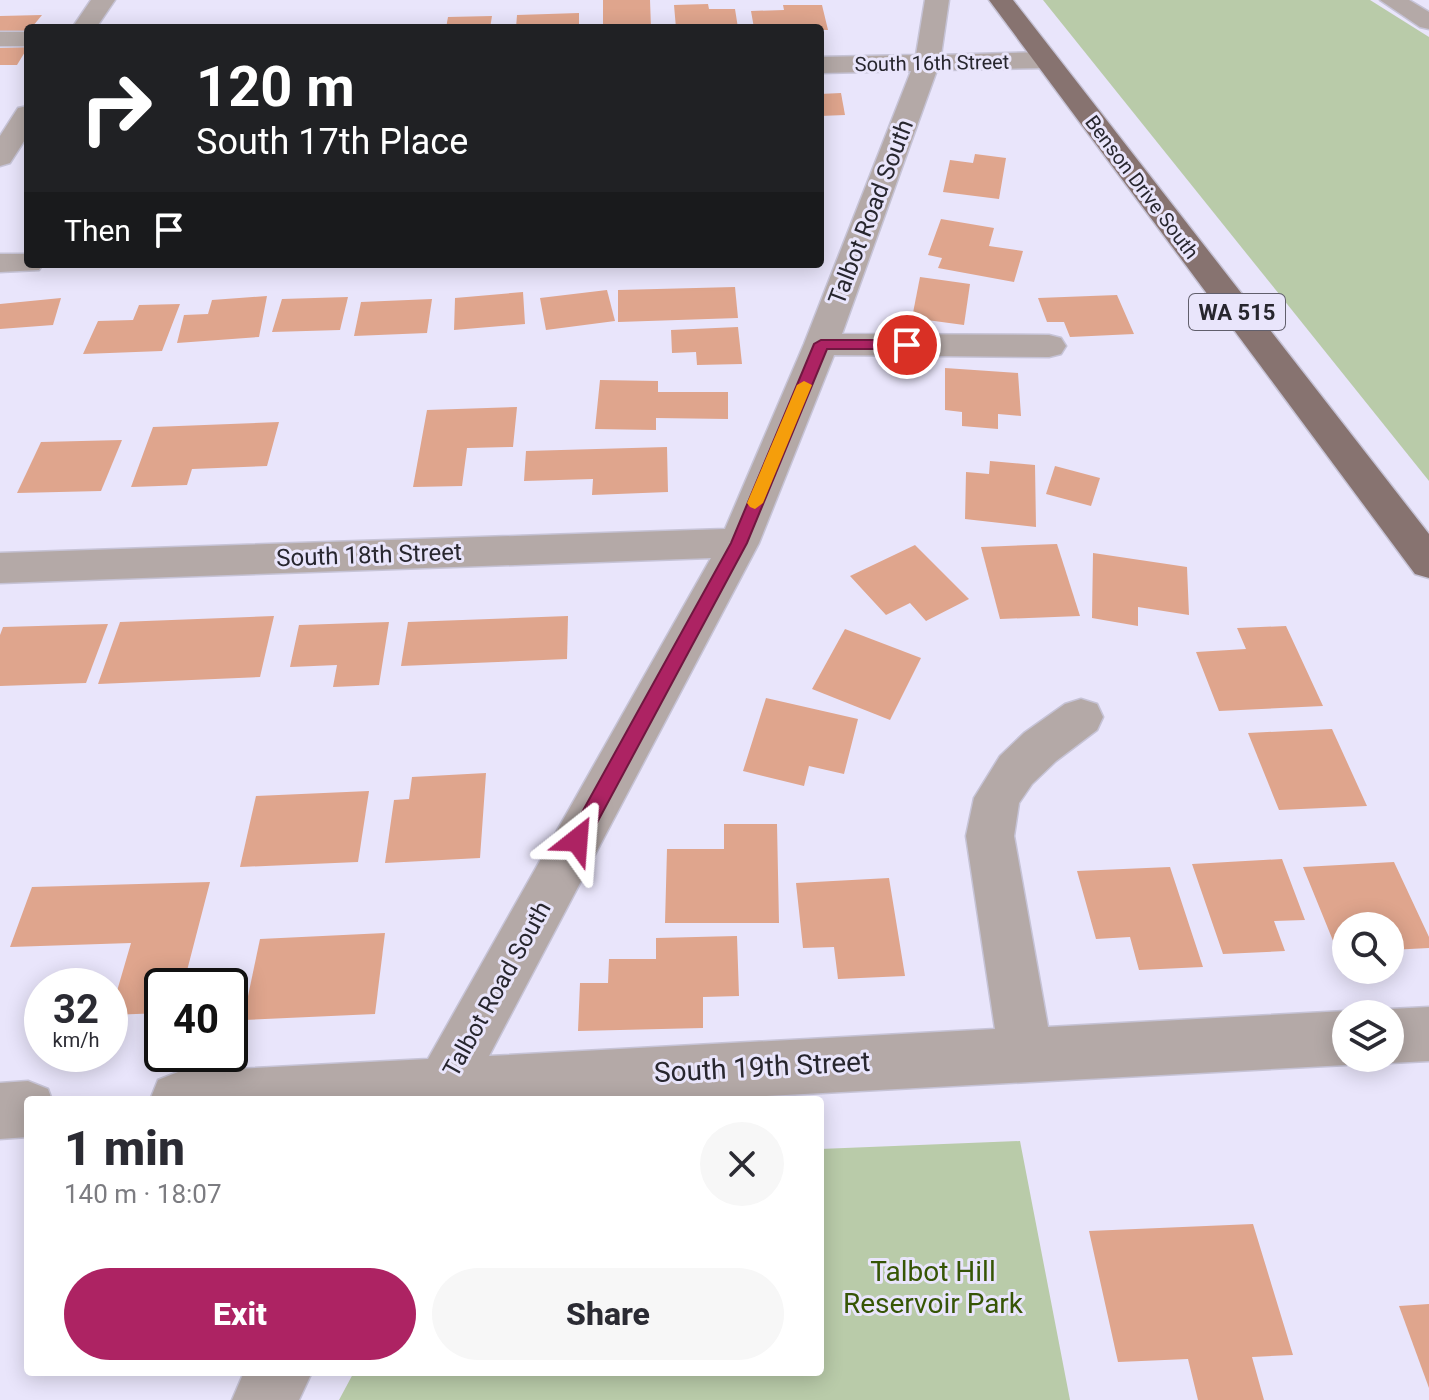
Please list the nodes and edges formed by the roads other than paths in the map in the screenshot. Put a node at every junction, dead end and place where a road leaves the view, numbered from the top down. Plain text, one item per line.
1 (103, 0) edge
2 (937, 0) edge
3 (1001, 0) edge
4 (1392, 0) edge
5 (1429, 22) edge
6 (87, 24) edge
7 (0, 39) edge
8 (24, 39) edge
9 (1045, 60) junction
10 (927, 63) junction
11 (824, 65) edge
12 (24, 120) edge
13 (0, 157) edge
14 (0, 263) edge
15 (24, 263) edge
16 (821, 344) junction
17 (1049, 346) dead end
18 (739, 543) junction
19 (1429, 563) edge
20 (0, 568) edge
21 (1081, 717) dead end
22 (1429, 1034) edge
23 (1404, 1035) edge
24 (1332, 1039) edge
25 (1026, 1053) junction
26 (440, 1092) edge
27 (309, 1096) edge
28 (24, 1109) edge
29 (0, 1111) edge
30 (278, 1376) edge
31 (264, 1400) edge

1 - 6 street
2 - 10 street, Talbot Road South
3 - 9 main road, Benson Drive South / WA 515
4 - 5 street
7 - 8 street
9 - 10 street, South 16th Street
9 - 19 main road, Benson Drive South / WA 515
10 - 11 street, South 16th Street
10 - 16 street, Talbot Road South
12 - 13 street
14 - 15 street
16 - 17 street
16 - 18 street, Talbot Road South
18 - 20 street, South 18th Street
18 - 26 street, Talbot Road South
21 - 25 street
22 - 23 street
24 - 25 street, South 19th Street
25 - 26 street, South 19th Street
26 - 27 street, South 19th Street
28 - 29 street
30 - 31 street

